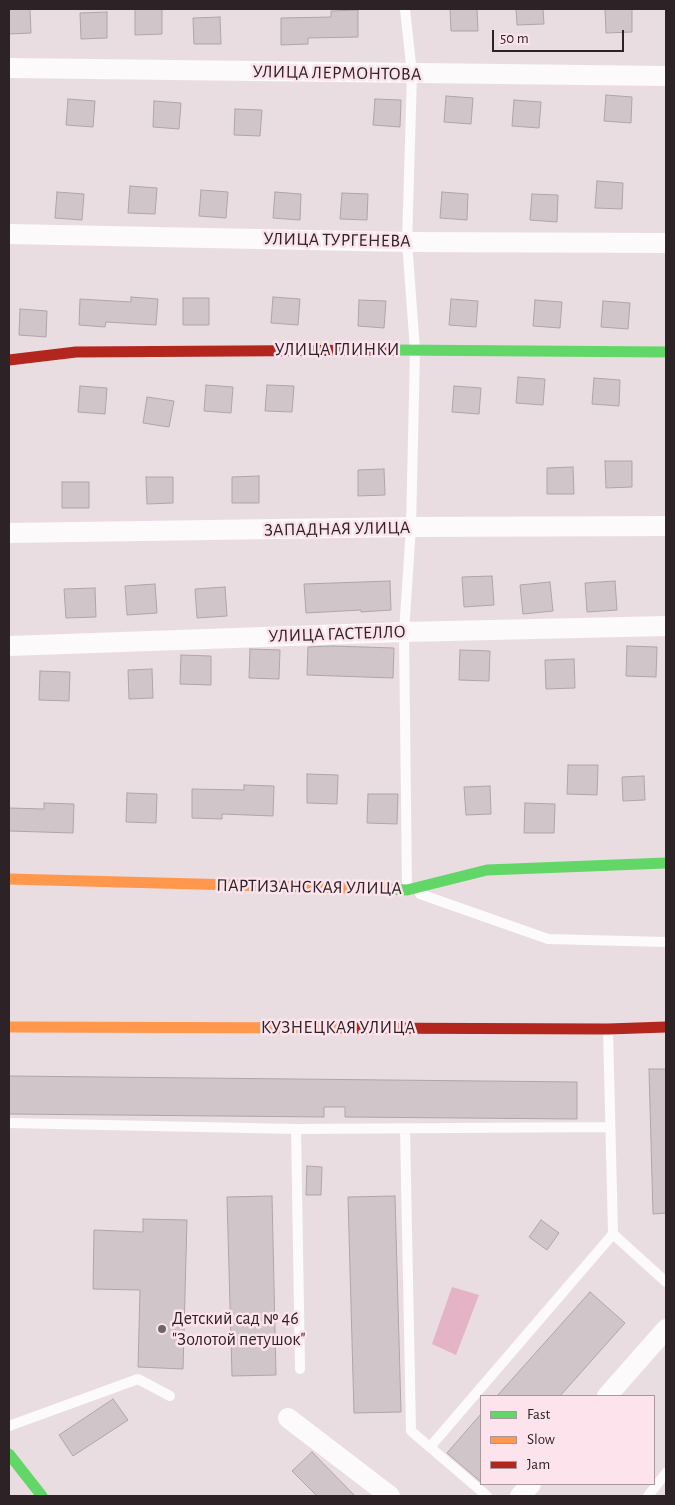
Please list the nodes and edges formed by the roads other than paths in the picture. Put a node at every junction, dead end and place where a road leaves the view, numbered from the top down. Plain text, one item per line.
1 (405, 9) edge
2 (9, 68) edge
3 (412, 74) junction
4 (666, 76) edge
5 (9, 234) edge
6 (407, 242) junction
7 (666, 244) edge
8 (415, 350) junction
9 (666, 352) edge
10 (9, 360) edge
11 (666, 526) edge
12 (411, 528) junction
13 (9, 533) edge
14 (666, 626) edge
15 (404, 632) junction
16 (9, 646) edge
17 (666, 863) edge
18 (9, 879) edge
19 (407, 890) junction
20 (666, 942) edge
21 (9, 1027) edge
22 (666, 1027) edge
23 (608, 1029) junction
24 (9, 1123) edge
25 (610, 1127) junction
26 (296, 1129) junction
27 (405, 1129) junction
28 (613, 1234) junction
29 (666, 1282) edge
30 (663, 1338) edge
31 (300, 1369) dead end
32 (608, 1395) edge
33 (170, 1396) dead end
34 (288, 1418) dead end
35 (9, 1426) edge
36 (430, 1447) junction
37 (9, 1454) edge
38 (666, 1473) edge
39 (530, 1485) edge
40 (42, 1496) edge
41 (390, 1496) edge
42 (487, 1496) edge
43 (520, 1496) edge
44 (648, 1496) edge

1 - 3 lane
2 - 3 street, УЛИЦА ЛЕРМОНТОВА
3 - 4 street, УЛИЦА ЛЕРМОНТОВА
3 - 6 lane
5 - 6 street, УЛИЦА ТУРГЕНЕВА
6 - 7 street, УЛИЦА ТУРГЕНЕВА
6 - 8 lane
8 - 9 street, УЛИЦА ГЛИНКИ
8 - 10 street, УЛИЦА ГЛИНКИ
8 - 12 lane
11 - 12 street, ЗАПАДНАЯ УЛИЦА
12 - 13 street, ЗАПАДНАЯ УЛИЦА
12 - 15 lane
14 - 15 street, УЛИЦА ГАСТЕЛЛО
15 - 16 street, УЛИЦА ГАСТЕЛЛО
15 - 19 lane
17 - 19 street, ПАРТИЗАНСКАЯ УЛИЦА
18 - 19 street, ПАРТИЗАНСКАЯ УЛИЦА
19 - 20 lane
21 - 23 street, КУЗНЕЦКАЯ УЛИЦА
22 - 23 street, КУЗНЕЦКАЯ УЛИЦА
23 - 25 lane
24 - 26 lane
25 - 27 lane
25 - 28 lane
26 - 27 lane
26 - 31 lane
27 - 36 lane
28 - 29 lane
28 - 36 lane
30 - 32 street
33 - 35 lane
34 - 41 street
36 - 42 lane
37 - 40 street
38 - 44 lane
39 - 43 street

